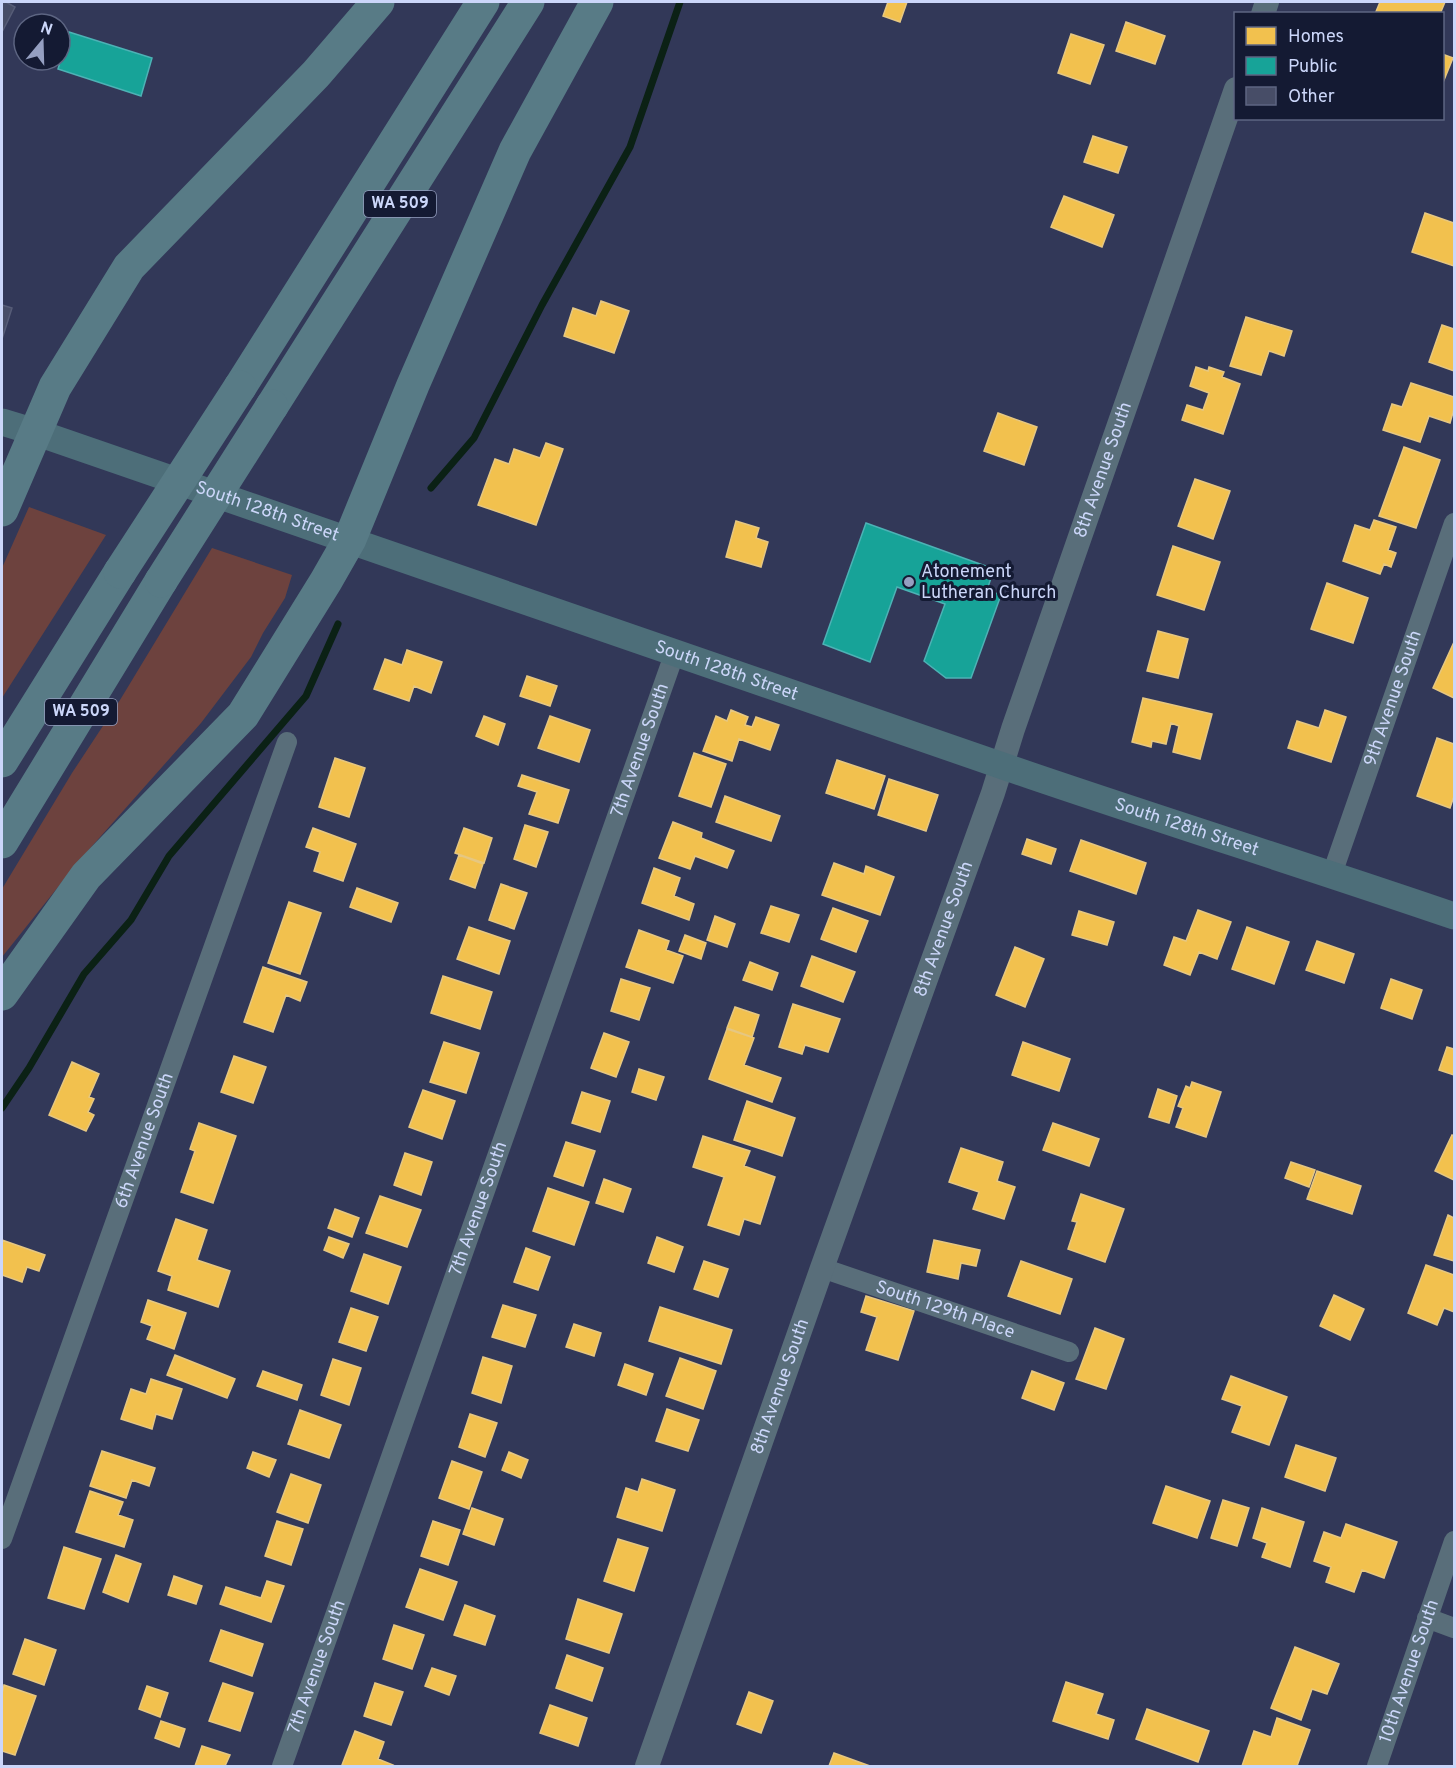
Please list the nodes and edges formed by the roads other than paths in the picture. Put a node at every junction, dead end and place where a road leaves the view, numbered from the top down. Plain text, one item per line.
1 (378, 2) edge
2 (483, 2) edge
3 (528, 2) edge
4 (597, 2) edge
5 (1234, 95) edge
6 (2, 422) edge
7 (35, 432) junction
8 (2, 510) edge
9 (1455, 523) edge
10 (350, 539) junction
11 (675, 652) junction
12 (287, 742) dead end
13 (2, 761) edge
14 (1001, 766) junction
15 (2, 842) edge
16 (1332, 874) junction
17 (1455, 916) edge
18 (2, 994) edge
19 (822, 1268) junction
20 (1069, 1352) dead end
21 (2, 1539) edge
22 (1455, 1541) edge
23 (1427, 1618) junction
24 (1455, 1628) edge
25 (282, 1767) edge
26 (648, 1767) edge
27 (1377, 1767) edge

1 - 7 highway
2 - 13 highway, WA 509, bridge
3 - 15 highway, WA 509, bridge
4 - 10 highway
5 - 14 street, 8th Avenue South
6 - 7 main road, South 128th Street
7 - 8 highway
7 - 10 main road, South 128th Street
9 - 16 street, 9th Avenue South
10 - 11 main road, South 128th Street
10 - 18 highway
11 - 14 main road, South 128th Street
11 - 25 street, 7th Avenue South
12 - 21 street, 6th Avenue South
14 - 16 main road, South 128th Street
14 - 19 street, 8th Avenue South
16 - 17 main road, South 128th Street
19 - 20 street, South 129th Place
19 - 26 street, 8th Avenue South
22 - 23 street, 10th Avenue South
23 - 24 street
23 - 27 street, 10th Avenue South

